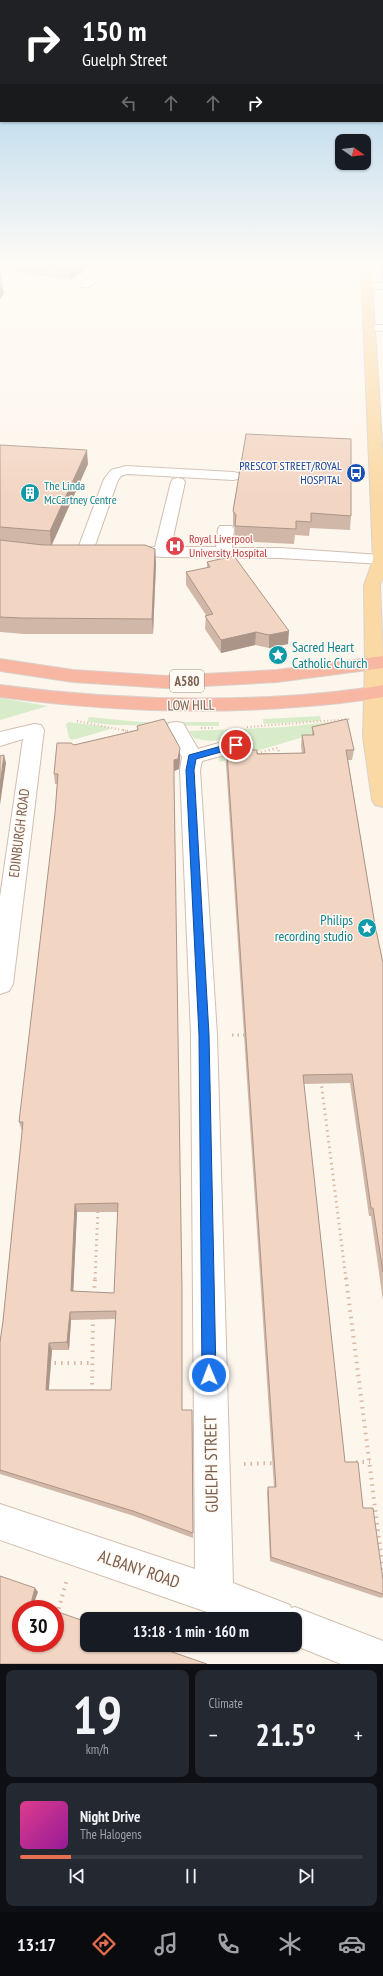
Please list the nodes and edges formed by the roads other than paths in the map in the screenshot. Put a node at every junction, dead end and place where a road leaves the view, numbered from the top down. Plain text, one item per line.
1 (370, 341) edge
2 (233, 476) dead end
3 (178, 482) dead end
4 (99, 551) junction
5 (69, 552) edge
6 (164, 552) junction
7 (382, 560) edge
8 (379, 663) edge
9 (0, 665) edge
10 (0, 692) edge
11 (378, 692) edge
12 (176, 728) road end
13 (0, 739) edge
14 (243, 750) edge
15 (192, 757) junction
16 (383, 800) edge
17 (0, 984) edge
18 (0, 1522) edge
19 (214, 1595) junction
20 (258, 1612) edge
21 (302, 1629) edge
22 (383, 1661) edge

1 - 7 main road
2 - 4 street
3 - 6 street
4 - 5 street
4 - 6 street
6 - 7 street
7 - 8 main road
8 - 9 highway, LOW HILL / A580
8 - 11 main road
10 - 11 highway, LOW HILL / A580
11 - 16 main road
12 - 15 street
13 - 17 street, EDINBURGH ROAD
14 - 15 street
15 - 19 street, GUELPH STREET
18 - 19 street, ALBANY ROAD
19 - 20 street, ALBANY ROAD
21 - 22 street

